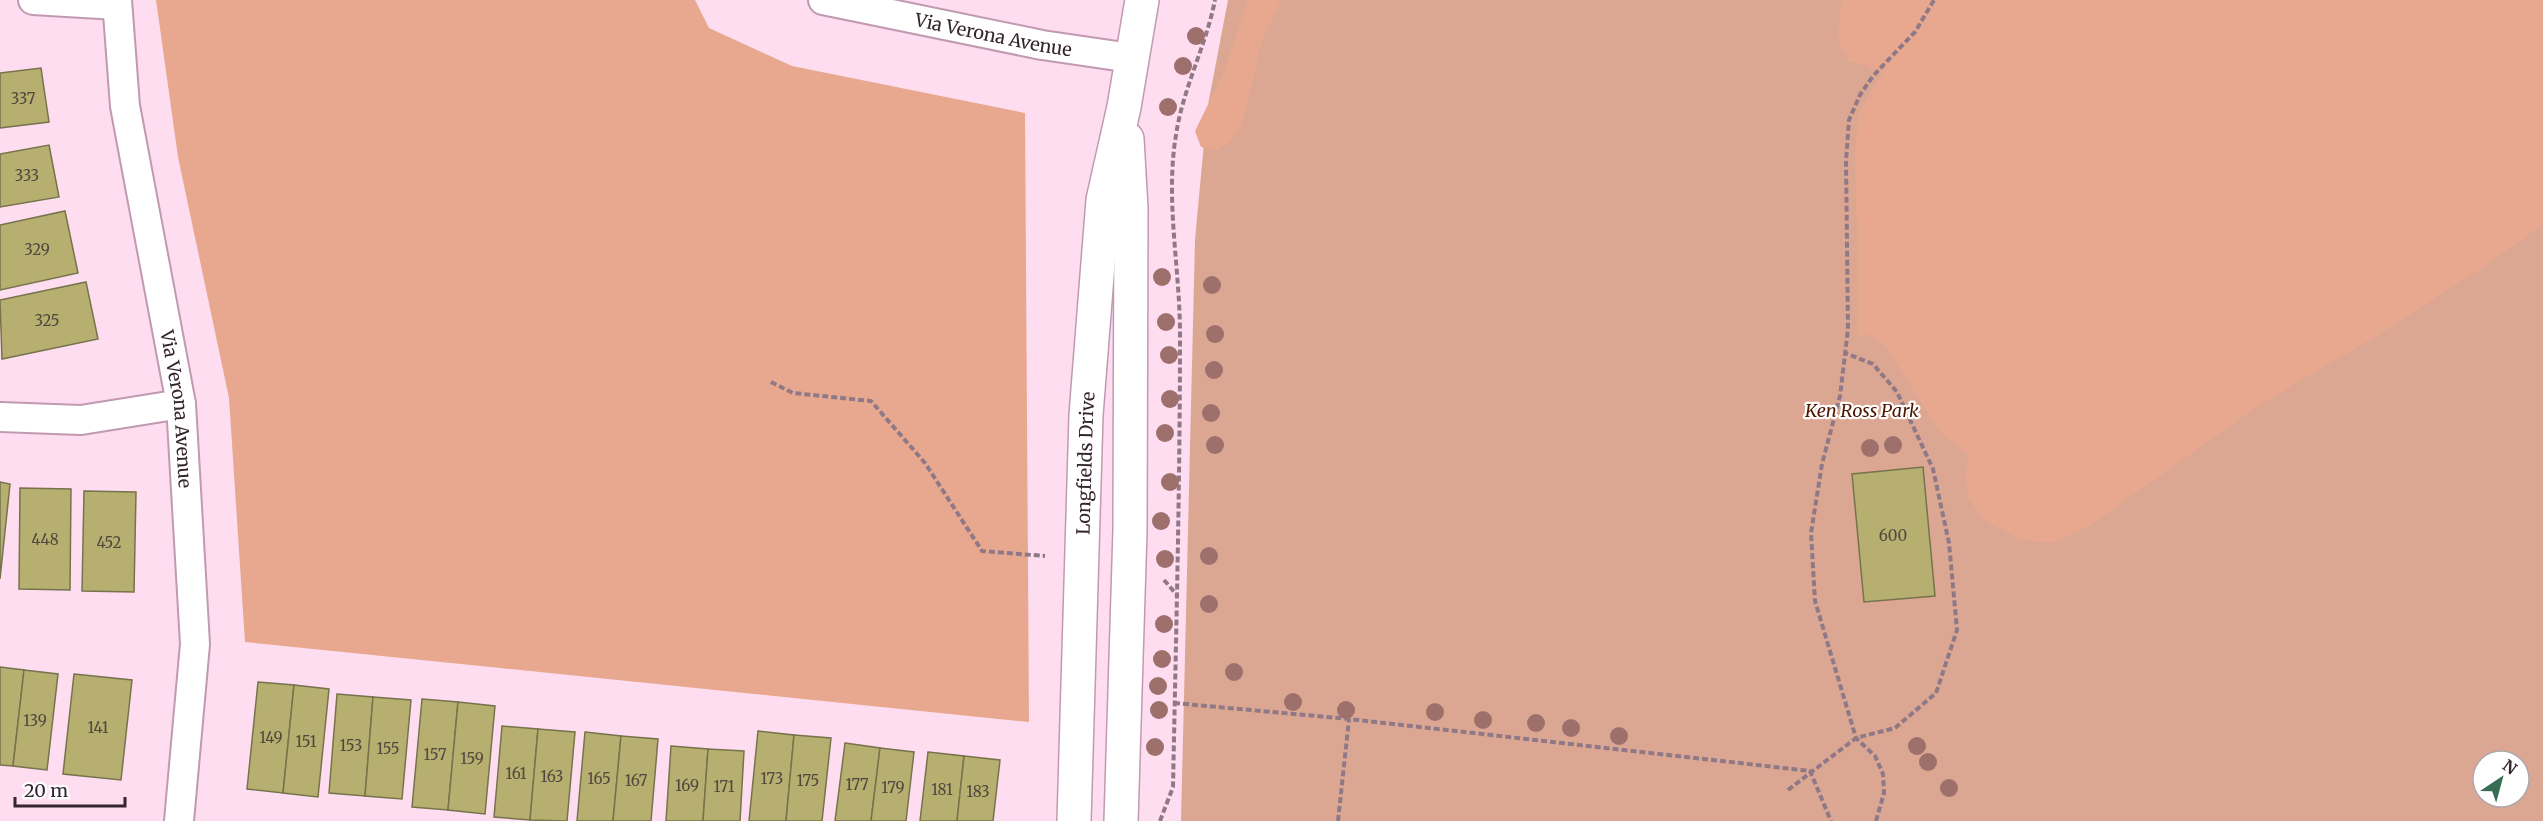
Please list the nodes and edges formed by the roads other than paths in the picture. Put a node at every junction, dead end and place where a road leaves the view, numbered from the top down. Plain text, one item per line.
1 (33, 0) edge
2 (823, 0) edge
3 (1142, 0) edge
4 (117, 2) edge
5 (1131, 58) junction
6 (1124, 107) junction
7 (181, 404) junction
8 (0, 417) edge
9 (178, 821) edge
10 (1074, 821) edge
11 (1121, 821) edge

1 - 4 street
2 - 5 street, Via Verona Avenue
3 - 5 street, Longfields Drive
4 - 7 street, Via Verona Avenue
5 - 6 street, Longfields Drive
6 - 10 street, Longfields Drive
6 - 11 street, Longfields Drive
7 - 8 street
7 - 9 street, Via Verona Avenue

